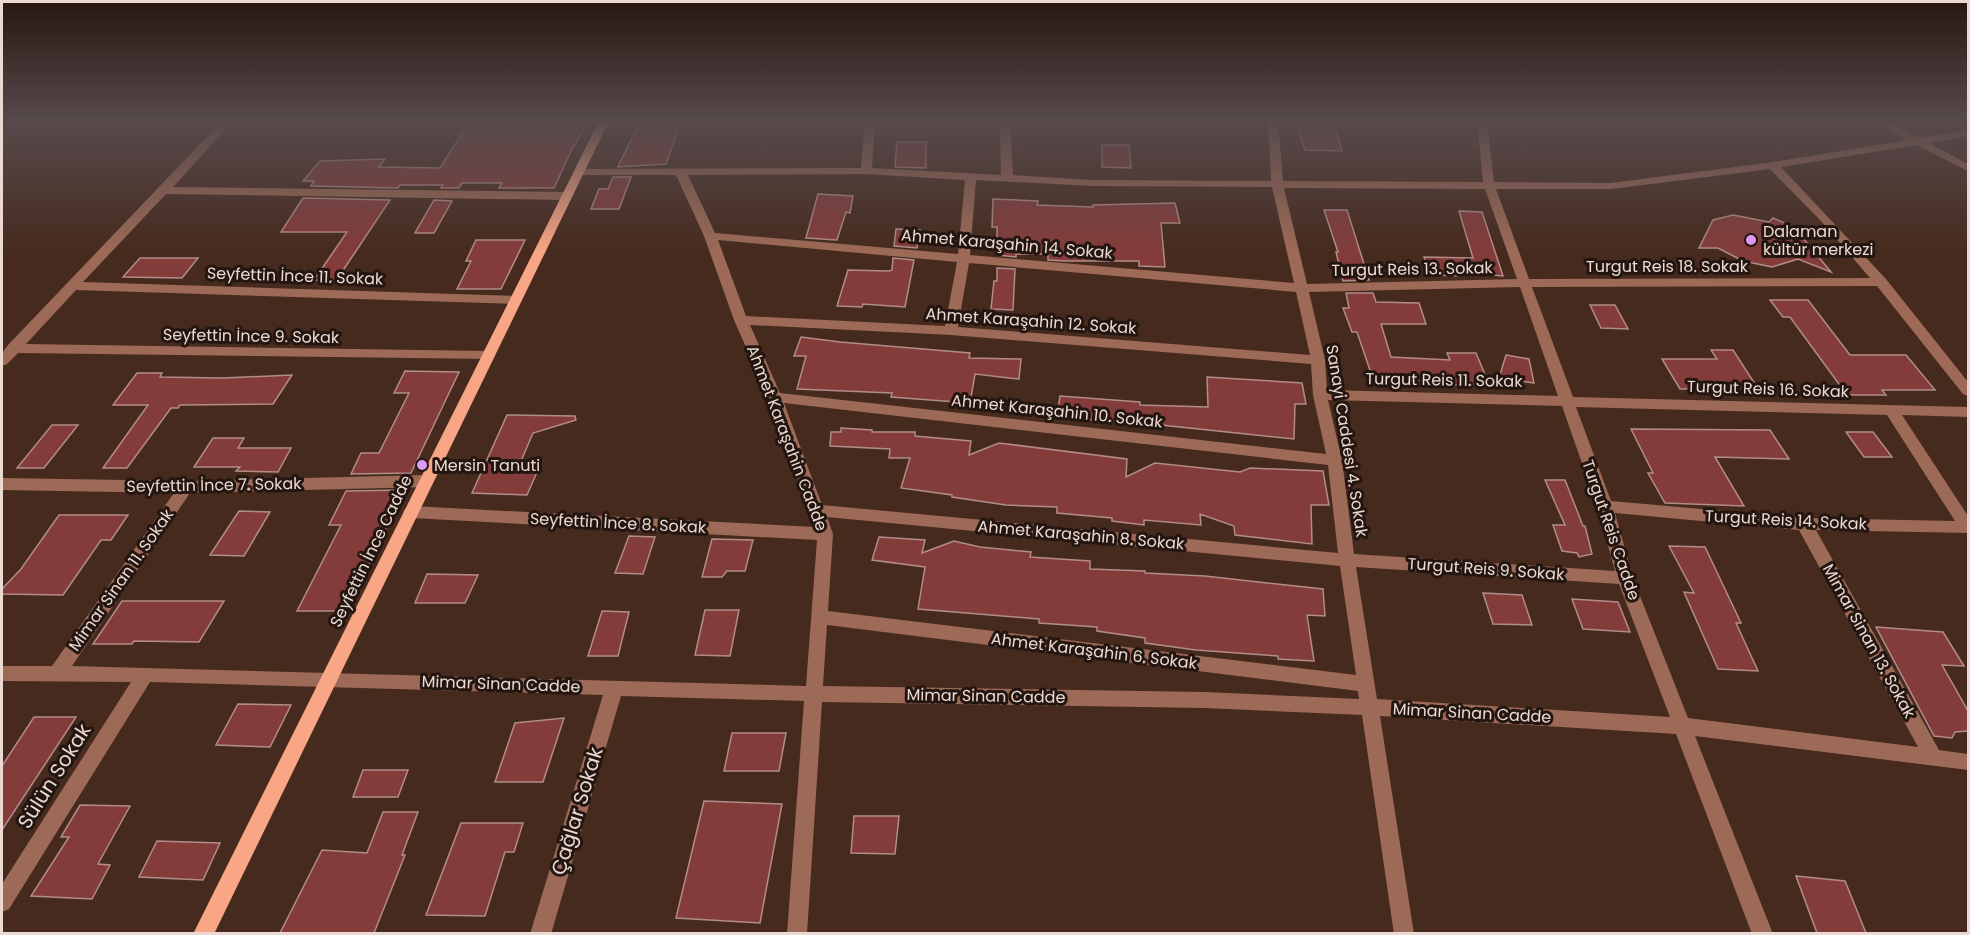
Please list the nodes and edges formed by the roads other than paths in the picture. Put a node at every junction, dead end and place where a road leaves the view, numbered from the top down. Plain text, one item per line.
1 (186, 165) edge
2 (583, 165) edge
3 (867, 165) edge
4 (1007, 165) edge
5 (1276, 165) edge
6 (1487, 165) edge
7 (1773, 165) joint
8 (680, 171) junction
9 (866, 171) junction
10 (579, 172) junction
11 (971, 177) junction
12 (1007, 177) junction
13 (1277, 183) junction
14 (1489, 185) junction
15 (162, 190) junction
16 (567, 196) junction
17 (710, 236) junction
18 (964, 257) junction
19 (1882, 282) junction
20 (1524, 283) junction
21 (73, 286) junction
22 (1302, 288) junction
23 (516, 300) junction
24 (741, 320) junction
25 (951, 331) junction
26 (13, 348) junction
27 (488, 356) junction
28 (2, 360) edge
29 (1318, 360) junction
30 (1968, 391) edge
31 (1320, 395) junction
32 (775, 397) junction
33 (1566, 401) junction
34 (1891, 410) junction
35 (1968, 412) edge
36 (1335, 460) junction
37 (426, 481) junction
38 (2, 484) edge
39 (186, 487) junction
40 (1605, 506) junction
41 (816, 510) junction
42 (411, 512) junction
43 (1804, 524) junction
44 (1968, 527) edge
45 (825, 534) junction
46 (1347, 560) junction
47 (1625, 578) junction
48 (820, 617) junction
49 (2, 673) edge
50 (57, 673) junction
51 (145, 674) junction
52 (328, 679) junction
53 (1367, 684) junction
54 (614, 688) junction
55 (816, 693) junction
56 (1371, 707) junction
57 (1684, 726) junction
58 (1935, 759) junction
59 (1968, 762) edge
60 (2, 902) edge
61 (203, 933) edge
62 (540, 933) edge
63 (797, 933) edge
64 (1404, 933) edge
65 (1763, 933) edge

1 - 15 street
2 - 10 main road, Seyfettin İnce Cadde
3 - 9 street
4 - 12 street
5 - 13 street, Sanayi Caddesi 4. Sokak
6 - 14 street, Turgut Reis Cadde
7 - 14 street
7 - 19 street
8 - 9 street
8 - 10 street
8 - 17 street, Ahmet Karaşahin Cadde
9 - 11 street
10 - 16 main road, Seyfettin İnce Cadde
11 - 12 street
11 - 18 street
12 - 13 street
13 - 14 street
13 - 22 street, Sanayi Caddesi 4. Sokak
14 - 20 street, Turgut Reis Cadde
15 - 16 street
15 - 21 street
16 - 23 main road, Seyfettin İnce Cadde
17 - 18 street, Ahmet Karaşahin 14. Sokak
17 - 24 street, Ahmet Karaşahin Cadde
18 - 22 street, Ahmet Karaşahin 14. Sokak
18 - 25 street
19 - 20 street, Turgut Reis 18. Sokak
19 - 30 street
20 - 22 street, Turgut Reis 13. Sokak
20 - 33 street, Turgut Reis Cadde
21 - 23 street, Seyfettin İnce 11. Sokak
21 - 26 street
22 - 29 street, Sanayi Caddesi 4. Sokak
23 - 27 main road, Seyfettin İnce Cadde
24 - 25 street, Ahmet Karaşahin 12. Sokak
24 - 32 street, Ahmet Karaşahin Cadde
25 - 29 street, Ahmet Karaşahin 12. Sokak
26 - 27 street, Seyfettin İnce 9. Sokak
26 - 28 street
27 - 37 main road, Seyfettin İnce Cadde
29 - 31 street, Sanayi Caddesi 4. Sokak
31 - 33 street, Turgut Reis 11. Sokak
31 - 36 street, Sanayi Caddesi 4. Sokak
32 - 36 street, Ahmet Karaşahin 10. Sokak
32 - 41 street, Ahmet Karaşahin Cadde
33 - 34 street, Turgut Reis 16. Sokak
33 - 40 street, Turgut Reis Cadde
34 - 35 street, Turgut Reis 16. Sokak
34 - 44 street
36 - 46 street, Sanayi Caddesi 4. Sokak
37 - 39 street, Seyfettin İnce 7. Sokak
37 - 42 main road, Seyfettin İnce Cadde
38 - 39 street, Seyfettin İnce 7. Sokak
39 - 50 street, Mimar Sinan 11. Sokak
40 - 43 street, Turgut Reis 14. Sokak
40 - 47 street, Turgut Reis Cadde
41 - 45 street, Ahmet Karaşahin Cadde
41 - 46 street, Ahmet Karaşahin 8. Sokak
42 - 45 street, Seyfettin İnce 8. Sokak
42 - 52 main road, Seyfettin İnce Cadde
43 - 44 street, Turgut Reis 14. Sokak
43 - 58 street, Mimar Sinan 13. Sokak
45 - 48 street, Ahmet Karaşahin Cadde
46 - 47 street, Turgut Reis 9. Sokak
46 - 53 street, Sanayi Caddesi 4. Sokak
47 - 57 street, Turgut Reis Cadde
48 - 53 street, Ahmet Karaşahin 6. Sokak
48 - 55 street, Ahmet Karaşahin Cadde
49 - 50 street, Mimar Sinan Cadde
50 - 51 street, Mimar Sinan Cadde
51 - 52 street, Mimar Sinan Cadde
51 - 60 street, Sülün Sokak
52 - 54 street, Mimar Sinan Cadde
52 - 61 main road, Seyfettin İnce Cadde
53 - 56 street, Sanayi Caddesi 4. Sokak
54 - 55 street, Mimar Sinan Cadde
54 - 62 street, Çağlar Sokak
55 - 56 street, Mimar Sinan Cadde
55 - 63 street, Ahmet Karaşahin Cadde
56 - 57 street, Mimar Sinan Cadde
56 - 64 street, Sanayi Caddesi 4. Sokak
57 - 58 street, Mimar Sinan Cadde
57 - 65 street, Turgut Reis Cadde
58 - 59 street, Mimar Sinan Cadde

